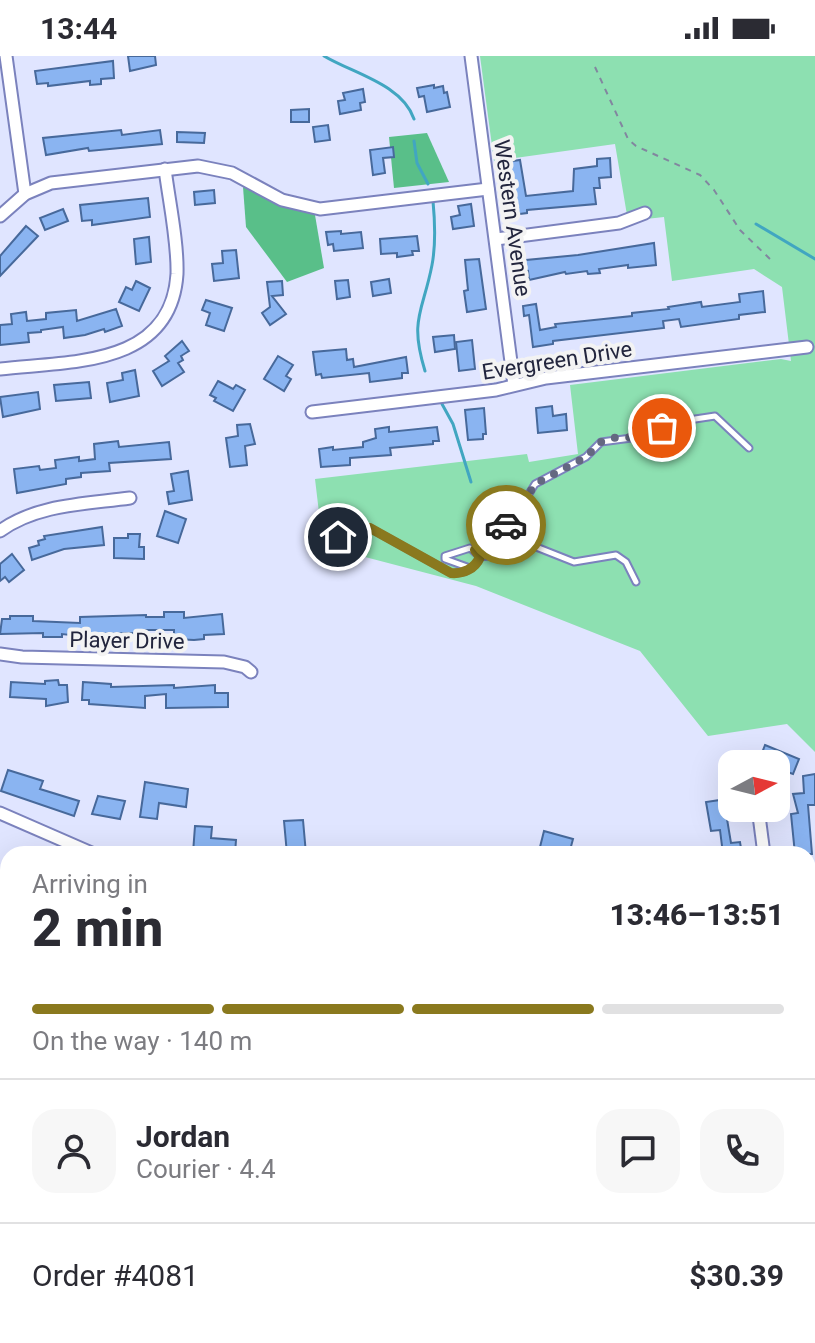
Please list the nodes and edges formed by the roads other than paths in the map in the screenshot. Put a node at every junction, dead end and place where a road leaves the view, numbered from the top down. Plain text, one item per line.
1 (6, 56) edge
2 (471, 56) edge
3 (165, 169) junction
4 (488, 189) junction
5 (25, 194) junction
6 (645, 213) dead end
7 (0, 216) edge
8 (496, 239) junction
9 (807, 347) dead end
10 (0, 369) edge
11 (514, 385) junction
12 (312, 412) dead end
13 (749, 448) dead end
14 (130, 498) dead end
15 (0, 531) edge
16 (335, 535) dead end
17 (475, 550) junction
18 (480, 557) junction
19 (471, 568) junction
20 (636, 582) dead end
21 (0, 654) edge
22 (251, 672) dead end
23 (0, 813) edge
24 (760, 822) edge
25 (76, 846) edge
26 (763, 846) edge

1 - 5 street
2 - 4 street, Western Avenue
3 - 4 street
3 - 5 street
3 - 10 street
4 - 8 street, Western Avenue
5 - 7 street
6 - 8 street
8 - 11 street, Western Avenue
9 - 11 street, Evergreen Drive
11 - 12 street, Evergreen Drive
13 - 17 lane
14 - 15 street
16 - 19 lane
17 - 18 lane
17 - 19 lane
18 - 19 lane
18 - 20 lane
21 - 22 street, Player Drive
23 - 25 street
24 - 26 street

